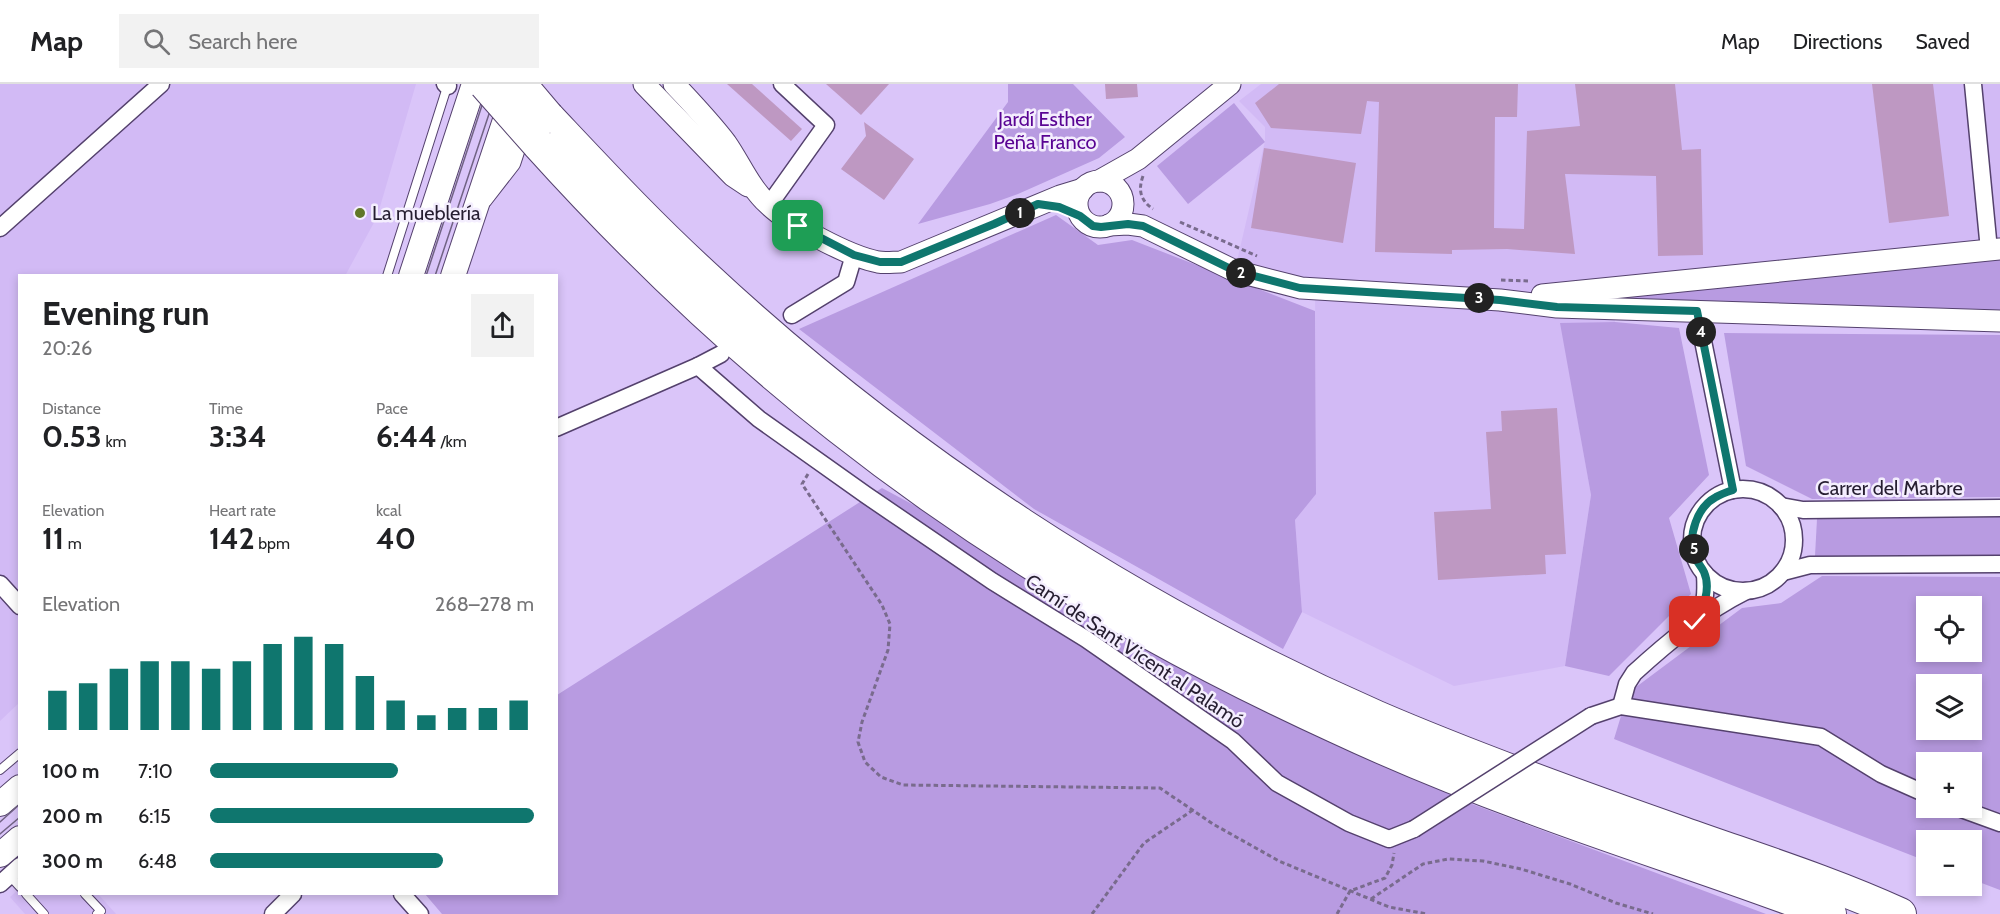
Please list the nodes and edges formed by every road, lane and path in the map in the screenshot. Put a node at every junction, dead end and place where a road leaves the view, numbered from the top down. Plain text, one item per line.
1 (160, 84) edge
2 (474, 84) edge
3 (485, 84) edge
4 (518, 84) edge
5 (536, 84) edge
6 (674, 84) edge
7 (782, 84) edge
8 (1230, 84) edge
9 (1973, 84) edge
10 (447, 85) edge
11 (652, 87) edge
12 (543, 130) junction
13 (1138, 159) junction
14 (1091, 185) junction
15 (762, 198) junction
16 (1122, 200) junction
17 (478, 204) junction
18 (1038, 204) junction
19 (1160, 212) dead end
20 (1080, 216) junction
21 (1180, 222) dead end
22 (1109, 225) junction
23 (1143, 226) junction
24 (0, 228) edge
25 (1995, 249) edge
26 (854, 255) junction
27 (1262, 259) dead end
28 (388, 274) edge
29 (412, 274) edge
30 (454, 274) edge
31 (1492, 280) dead end
32 (1538, 282) dead end
33 (1500, 300) junction
34 (1697, 311) junction
35 (792, 315) dead end
36 (2000, 321) edge
37 (721, 354) dead end
38 (698, 366) junction
39 (558, 427) edge
40 (817, 460) junction
41 (1733, 490) junction
42 (1781, 506) junction
43 (2000, 508) edge
44 (2000, 564) edge
45 (1783, 572) junction
46 (1705, 574) junction
47 (0, 584) edge
48 (1746, 591) junction
49 (18, 604) edge
50 (1695, 622) junction
51 (1621, 706) junction
52 (18, 755) edge
53 (0, 770) edge
54 (18, 789) edge
55 (1916, 790) edge
56 (0, 804) edge
57 (1192, 810) junction
58 (1982, 816) edge
59 (2000, 823) edge
60 (1397, 834) junction
61 (18, 845) edge
62 (10, 873) edge
63 (1350, 891) junction
64 (27, 895) edge
65 (87, 895) edge
66 (292, 895) edge
67 (403, 895) edge
68 (1371, 899) junction
69 (44, 914) edge
70 (98, 914) edge
71 (273, 914) edge
72 (420, 914) edge
73 (1092, 914) edge
74 (1337, 914) edge
75 (1427, 914) edge
76 (1653, 914) edge
77 (1830, 914) edge
78 (1900, 914) edge

1 - 24 street
2 - 29 main road
3 - 12 highway, bridge
4 - 12 highway, bridge
4 - 17 main road
5 - 17 street
6 - 15 street
7 - 15 street
8 - 13 street
9 - 25 street
10 - 28 lane
11 - 15 street
12 - 77 highway
12 - 78 highway
13 - 14 street
13 - 16 street
13 - 19 path
14 - 16 street
14 - 18 street
14 - 20 street
15 - 26 street
16 - 22 street
16 - 23 street
17 - 30 main road
18 - 20 street
18 - 26 street
20 - 22 street
21 - 27 path
22 - 23 street
23 - 33 street
25 - 33 street
26 - 35 street
31 - 32 path
33 - 34 street
34 - 36 street
34 - 41 street
37 - 38 street
38 - 39 street
38 - 40 street, Camí de Sant Vicent al Palamó
40 - 57 path
40 - 60 street, Camí de Sant Vicent al Palamó
41 - 42 street
41 - 46 street
42 - 43 street, Carrer del Marbre
42 - 45 street
44 - 45 street
45 - 48 street
46 - 48 street
46 - 50 street
47 - 49 street
48 - 50 street
50 - 51 street
51 - 55 street, Camí de Sant Vicent al Palamó
51 - 60 street, Camí de Sant Vicent al Palamó, bridge
52 - 53 lane
54 - 56 main road
57 - 63 path
57 - 73 path
58 - 59 street
60 - 63 path
61 - 62 main road
63 - 68 path
63 - 74 path
64 - 69 lane
65 - 70 lane
66 - 71 street
67 - 72 street
68 - 75 path
68 - 76 path

